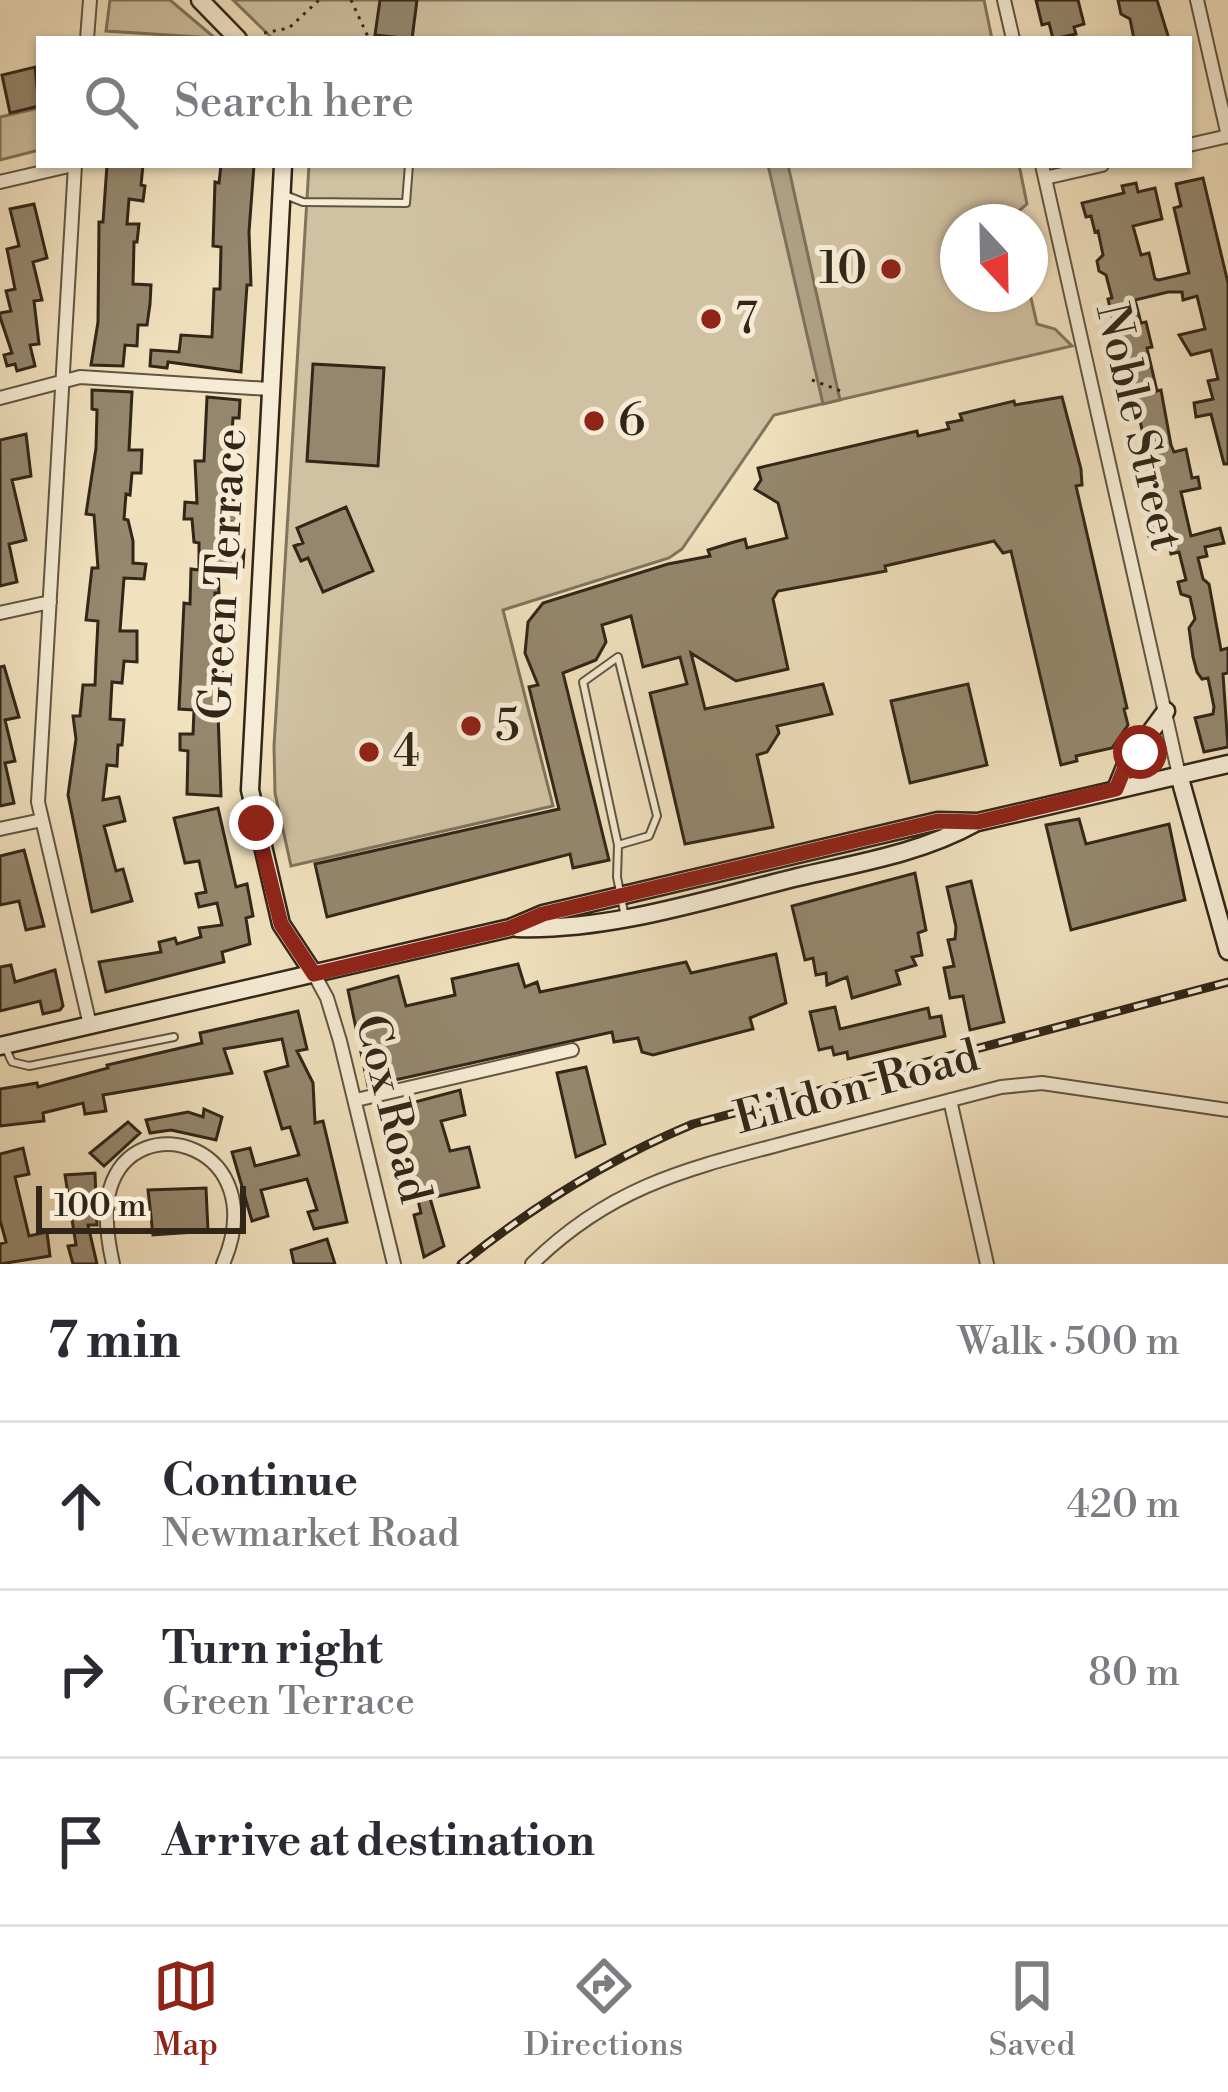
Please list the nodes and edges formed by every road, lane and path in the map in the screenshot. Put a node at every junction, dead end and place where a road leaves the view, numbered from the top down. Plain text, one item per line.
1 (90, 0) edge
2 (200, 0) edge
3 (320, 0) edge
4 (351, 0) edge
5 (1004, 0) edge
6 (1197, 0) edge
7 (264, 33) dead end
8 (87, 36) edge
9 (235, 36) edge
10 (368, 36) edge
11 (1012, 36) edge
12 (1228, 136) edge
13 (1192, 144) edge
14 (61, 168) edge
15 (74, 168) edge
16 (284, 168) edge
17 (409, 168) edge
18 (1077, 168) edge
19 (1043, 172) edge
20 (0, 182) edge
21 (282, 194) junction
22 (812, 380) dead end
23 (64, 382) junction
24 (269, 388) junction
25 (842, 391) dead end
26 (0, 398) edge
27 (50, 602) junction
28 (0, 614) edge
29 (1166, 711) junction
30 (1228, 764) edge
31 (1179, 775) junction
32 (1116, 789) junction
33 (42, 820) junction
34 (978, 822) junction
35 (0, 830) edge
36 (619, 844) junction
37 (621, 896) junction
38 (625, 917) junction
39 (510, 928) junction
40 (1228, 951) edge
41 (314, 974) junction
42 (89, 1025) junction
43 (174, 1037) dead end
44 (3, 1046) edge
45 (572, 1050) dead end
46 (356, 1100) junction
47 (950, 1100) junction
48 (1228, 1110) edge
49 (113, 1264) edge
50 (223, 1264) edge
51 (394, 1264) edge
52 (532, 1264) edge
53 (988, 1264) edge

1 - 8 street
2 - 9 main road
3 - 7 path
4 - 10 path
5 - 11 street
6 - 12 street
12 - 13 street
14 - 20 street
15 - 23 street
16 - 21 main road, Green Terrace
17 - 21 lane
18 - 19 street
19 - 29 street, Noble Street
21 - 24 main road, Green Terrace
22 - 25 path
23 - 24 street
23 - 26 street
23 - 27 street
24 - 41 main road, Green Terrace
27 - 28 street
27 - 33 street
29 - 31 street, Noble Street
29 - 32 main road
30 - 31 main road
31 - 32 main road
31 - 40 main road
32 - 34 main road
33 - 35 street
33 - 42 street
34 - 37 main road
34 - 38 main road
36 - 36 lane
36 - 37 lane
37 - 38 lane
37 - 39 main road
38 - 39 main road
39 - 41 main road
41 - 42 main road
41 - 46 street, Cox Road
42 - 44 main road
43 - 44 lane
45 - 46 street
46 - 51 street, Cox Road
47 - 48 street, Eildon Road
47 - 52 street, Eildon Road
47 - 53 street
49 - 50 street

